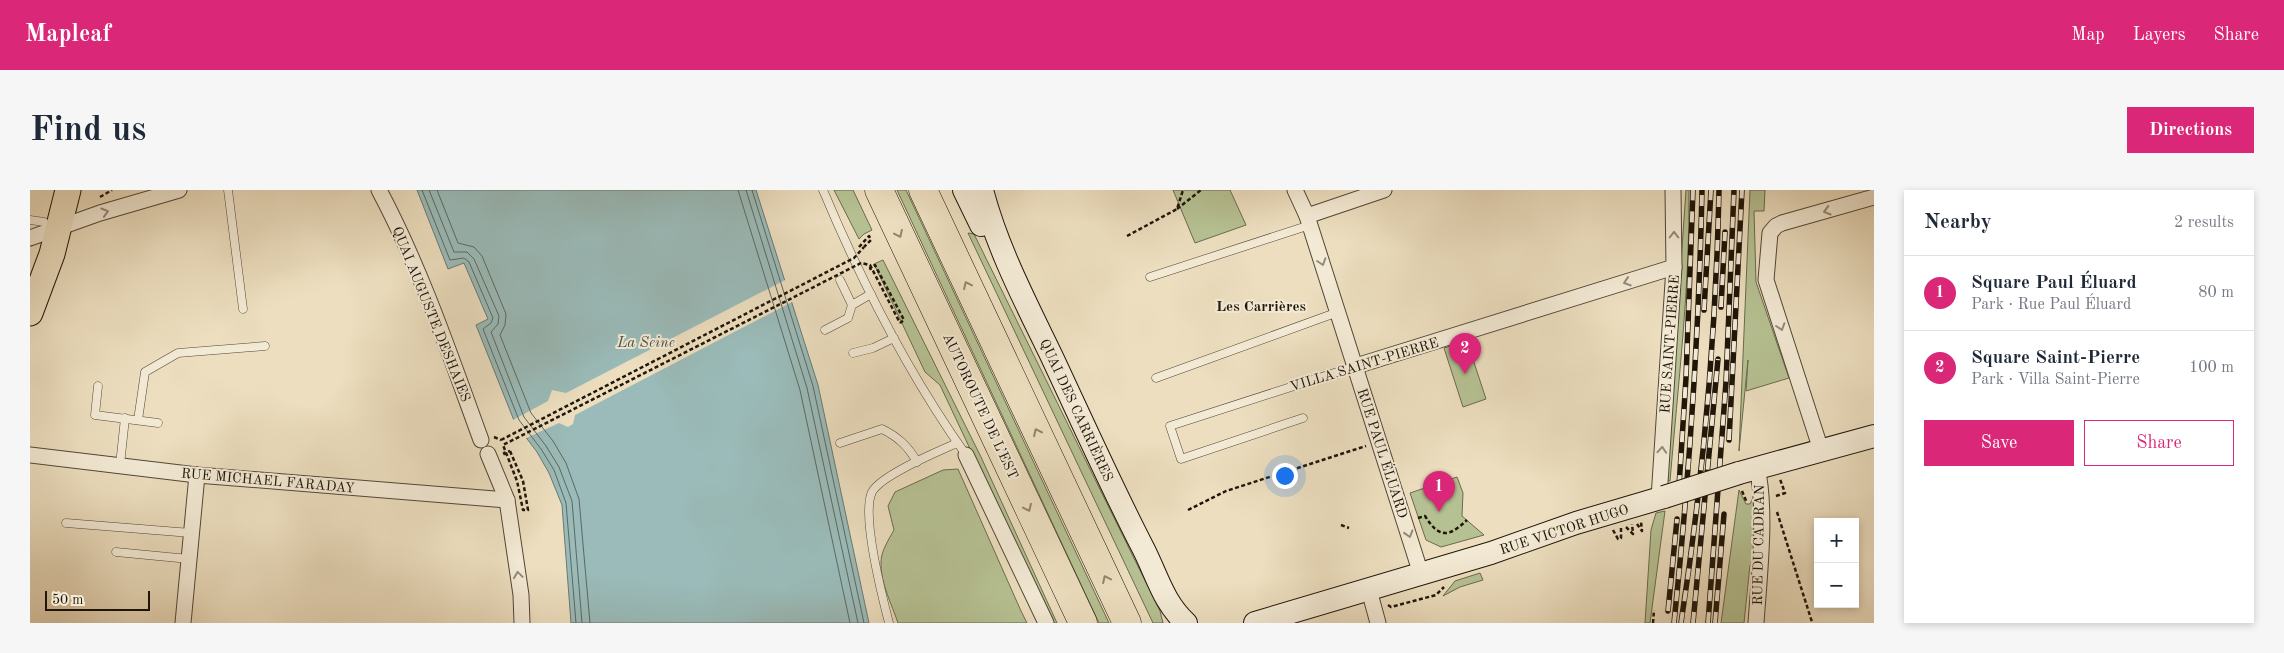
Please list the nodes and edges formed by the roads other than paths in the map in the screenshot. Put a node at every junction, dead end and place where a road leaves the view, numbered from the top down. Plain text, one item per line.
1 (68, 190) edge
2 (178, 190) edge
3 (228, 190) edge
4 (379, 190) edge
5 (823, 190) edge
6 (879, 190) edge
7 (923, 190) edge
8 (1295, 190) edge
9 (1384, 190) edge
10 (1673, 190) edge
11 (971, 192) edge
12 (1874, 198) edge
13 (30, 220) edge
14 (1309, 221) junction
15 (51, 225) junction
16 (30, 238) edge
17 (1674, 267) junction
18 (1150, 277) dead end
19 (840, 280) dead end
20 (871, 294) junction
21 (852, 305) junction
22 (242, 309) dead end
23 (1338, 312) junction
24 (30, 313) edge
25 (824, 330) dead end
26 (894, 338) junction
27 (265, 346) dead end
28 (853, 353) dead end
29 (1356, 366) junction
30 (1156, 378) dead end
31 (98, 386) dead end
32 (125, 418) junction
33 (1304, 418) dead end
34 (138, 420) junction
35 (158, 423) dead end
36 (1874, 436) edge
37 (487, 438) road end
38 (840, 442) dead end
39 (962, 449) junction
40 (1821, 450) junction
41 (488, 454) dead end
42 (30, 455) edge
43 (917, 462) junction
44 (120, 466) junction
45 (1757, 468) junction
46 (197, 474) junction
47 (1661, 497) junction
48 (507, 500) junction
49 (66, 522) dead end
50 (191, 533) junction
51 (116, 552) dead end
52 (189, 558) junction
53 (1421, 574) junction
54 (1369, 590) junction
55 (183, 623) edge
56 (522, 623) edge
57 (888, 623) edge
58 (1046, 623) edge
59 (1082, 623) edge
60 (1127, 623) edge
61 (1168, 623) edge
62 (1186, 623) edge
63 (1255, 623) edge
64 (1378, 623) edge
65 (1756, 623) edge

1 - 15 main road
15 -> 2 street
3 - 22 lane
4 - 37 street, QUAI AUGUSTE DESHAIES
5 - 20 lane
6 -> 59 highway, AUTOROUTE DE L’EST
60 -> 7 highway
8 - 14 street, RUE PAUL ÉLUARD
9 - 14 street
17 -> 10 street, RUE SAINT-PIERRE
11 - 61 main road, QUAI DES CARRIÈRES
11 - 62 main road, QUAI DES CARRIÈRES
12 -> 40 street
13 - 15 lane
14 - 18 lane
14 -> 23 street, RUE PAUL ÉLUARD
15 - 16 street
15 - 24 main road
17 -> 29 street, VILLA SAINT-PIERRE
47 -> 17 street, RUE SAINT-PIERRE
19 - 21 lane
20 - 21 lane
20 - 26 lane
21 - 25 lane
23 - 29 street, RUE PAUL ÉLUARD
23 - 30 lane
26 - 28 lane
26 - 39 lane
27 - 34 lane
29 - 33 lane, VILLA SAINT-PIERRE
29 -> 53 street, RUE PAUL ÉLUARD
31 - 32 lane
32 - 34 lane
32 - 44 lane
34 - 35 lane
36 - 40 main road, RUE VICTOR HUGO
38 - 43 lane
39 - 43 lane
39 - 58 street
40 - 45 main road, RUE VICTOR HUGO
41 - 48 street
42 - 44 street, RUE MICHAEL FARADAY
43 - 57 lane
44 - 46 street, RUE MICHAEL FARADAY
45 - 47 main road, RUE VICTOR HUGO, bridge
45 - 65 street, RUE DU CADRAN
46 - 48 street, RUE MICHAEL FARADAY
46 - 50 street
47 - 53 main road, RUE VICTOR HUGO
56 -> 48 street
49 - 50 lane
50 - 52 street
51 - 52 lane
52 - 55 street
53 - 54 main road, RUE VICTOR HUGO
54 - 63 main road, RUE VICTOR HUGO
54 - 64 street

